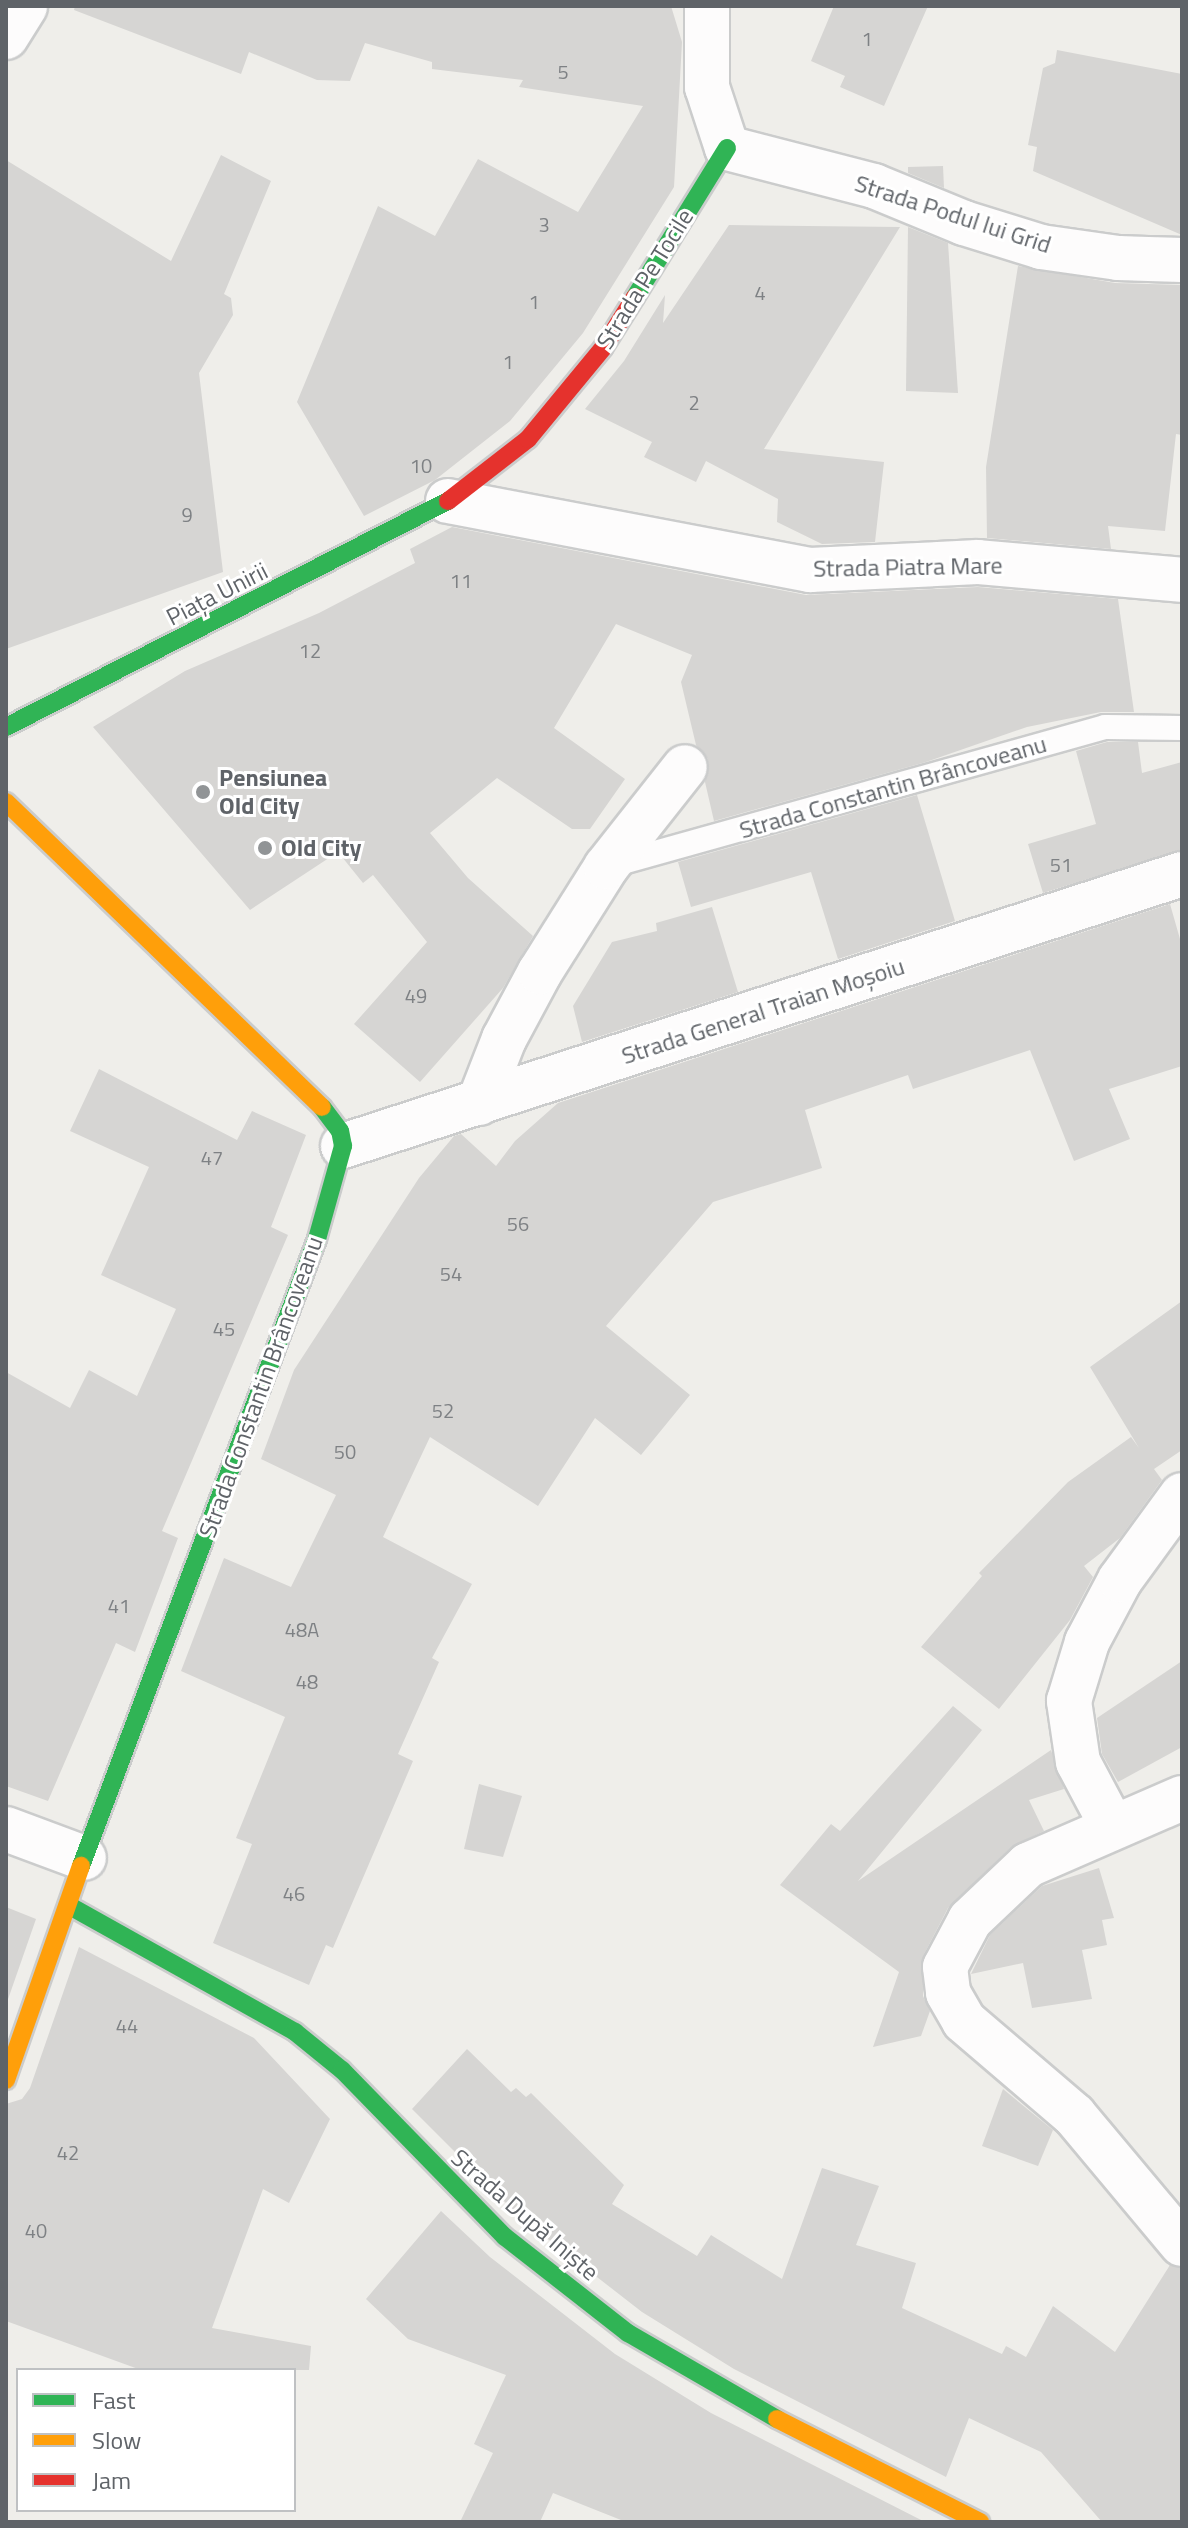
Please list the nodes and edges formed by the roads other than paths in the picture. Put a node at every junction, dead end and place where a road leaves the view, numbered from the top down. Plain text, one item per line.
1 (25, 6) edge
2 (707, 6) edge
3 (6, 37) edge
4 (727, 148) junction
5 (1182, 260) edge
6 (448, 501) junction
7 (1182, 580) edge
8 (6, 727) edge
9 (1182, 728) edge
10 (685, 767) dead end
11 (6, 802) edge
12 (606, 867) junction
13 (1182, 874) edge
14 (479, 1103) junction
15 (343, 1146) junction
16 (1182, 1495) edge
17 (1182, 1798) edge
18 (1112, 1826) junction
19 (6, 1829) edge
20 (84, 1858) junction
21 (68, 1905) junction
22 (6, 2080) edge
23 (1182, 2244) edge
24 (980, 2522) edge

1 - 3 street
2 - 4 street
4 - 5 street, Strada Podul lui Grid
4 - 6 street, Strada Pe Tocile
6 - 7 street, Strada Piatra Mare
6 - 8 street, Piața Unirii
9 - 12 lane, Strada Constantin Brâncoveanu
10 - 12 street
11 - 15 street
12 - 14 street
13 - 14 street, Strada General Traian Moșoiu
14 - 15 street, Strada General Traian Moșoiu
15 - 20 street, Strada Constantin Brâncoveanu
16 - 18 street
17 - 18 street
18 - 23 street
19 - 20 street
20 - 21 street, Strada Constantin Brâncoveanu
21 - 22 street, Strada Constantin Brâncoveanu
21 - 24 street, Strada După Iniște

